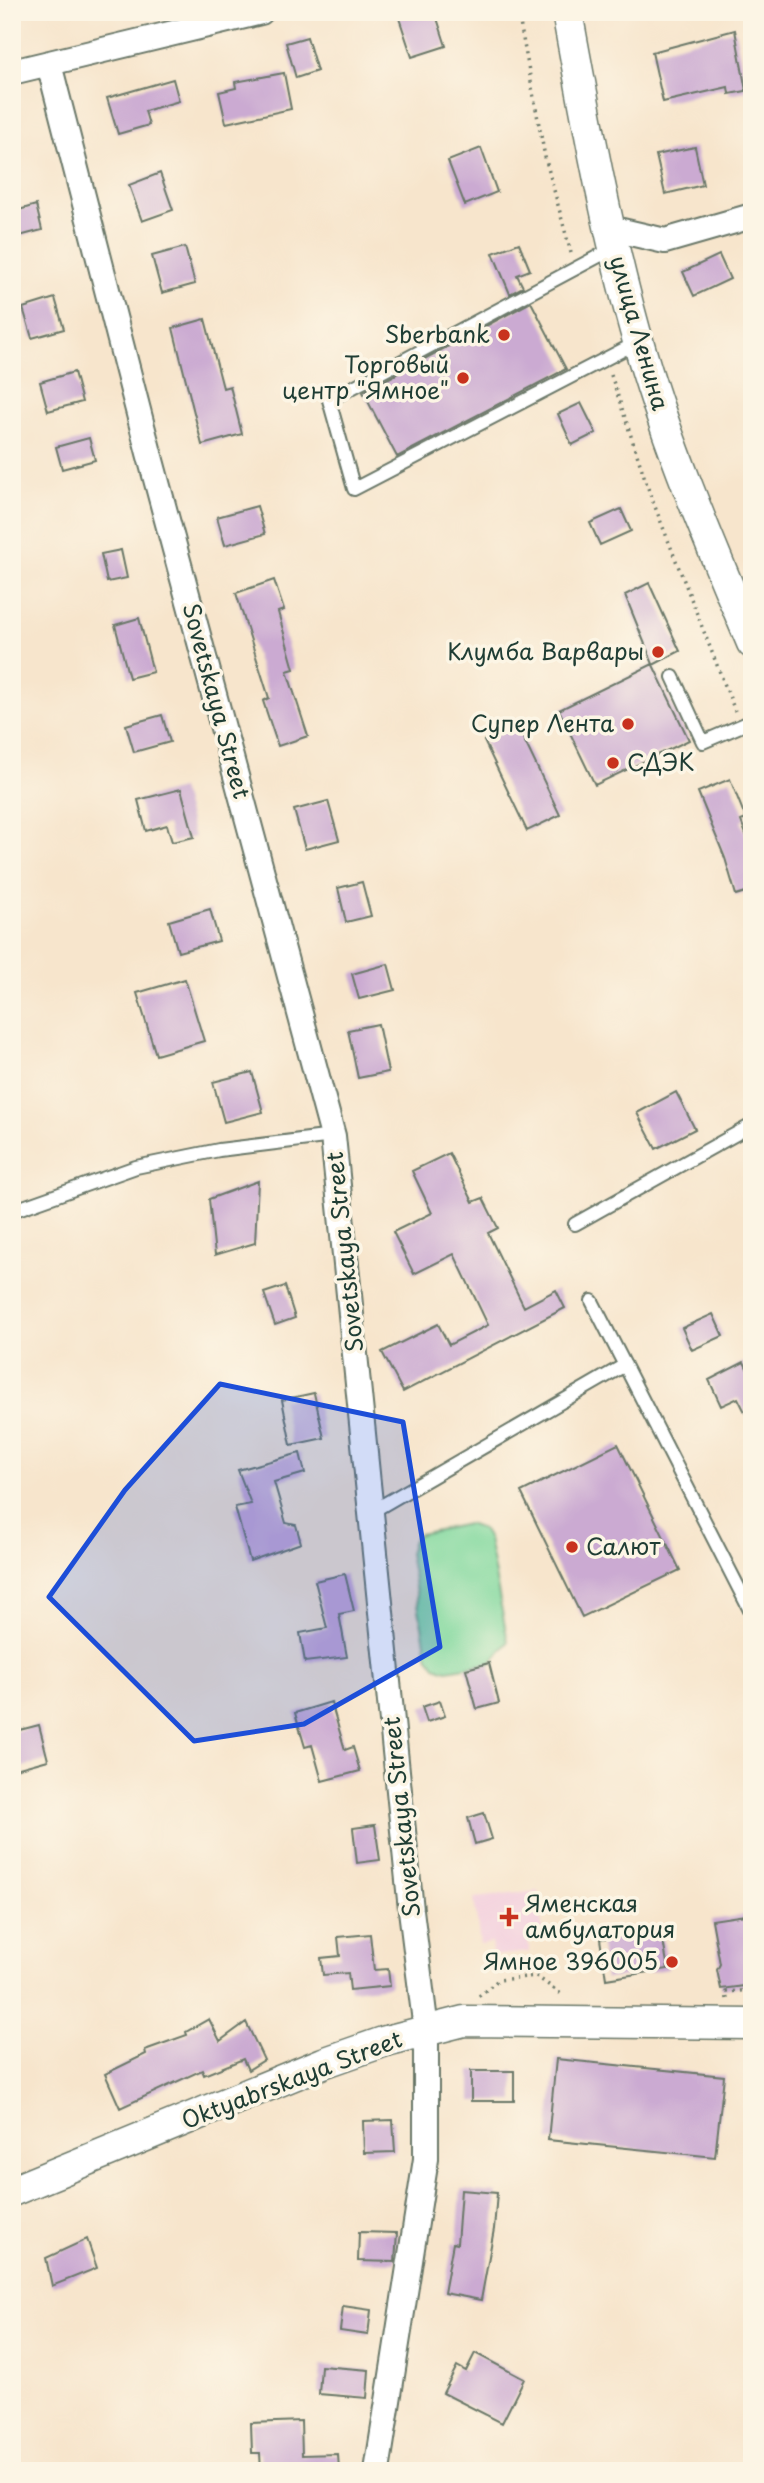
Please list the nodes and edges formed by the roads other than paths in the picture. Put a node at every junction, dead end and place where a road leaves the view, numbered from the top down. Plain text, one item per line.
1 (261, 12) edge
2 (567, 12) edge
3 (49, 64) junction
4 (12, 72) edge
5 (752, 216) edge
6 (612, 238) junction
7 (639, 342) junction
8 (752, 643) edge
9 (673, 677) dead end
10 (747, 723) edge
11 (752, 1125) edge
12 (334, 1136) junction
13 (12, 1211) edge
14 (575, 1224) dead end
15 (592, 1301) dead end
16 (625, 1364) junction
17 (371, 1512) junction
18 (752, 1614) edge
19 (752, 2024) edge
20 (426, 2030) junction
21 (12, 2191) edge
22 (377, 2471) edge

1 - 3 street
2 - 6 street, улица Ленина
3 - 4 street
3 - 12 street, Sovetskaya Street
5 - 6 street
6 - 7 street, улица Ленина
6 - 7 lane
7 - 8 street, улица Ленина
9 - 10 lane
11 - 14 lane
12 - 13 lane
12 - 17 street, Sovetskaya Street
15 - 16 lane
16 - 17 lane
16 - 18 lane
17 - 20 street, Sovetskaya Street
19 - 20 street, Oktyabrskaya Street
20 - 21 street, Oktyabrskaya Street
20 - 22 street, Sovetskaya Street

